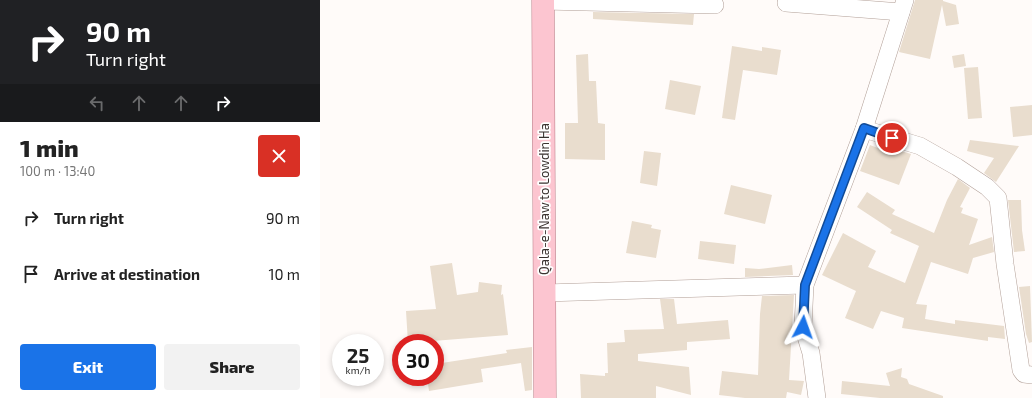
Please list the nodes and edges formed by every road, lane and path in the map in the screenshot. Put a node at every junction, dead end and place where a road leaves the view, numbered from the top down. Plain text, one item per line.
1 (542, 1) edge
2 (786, 3) dead end
3 (715, 5) dead end
4 (903, 6) edge
5 (864, 128) junction
6 (805, 285) junction
7 (545, 293) junction
8 (1032, 375) edge
9 (545, 398) edge
10 (817, 398) edge

1 - 3 street
1 - 7 main road, Qala-e-Naw to Lowdin Ha
2 - 4 street
4 - 5 street
5 - 6 street
5 - 8 street
6 - 7 street
6 - 10 street
7 - 9 main road, Qala-e-Naw to Lowdin Ha

